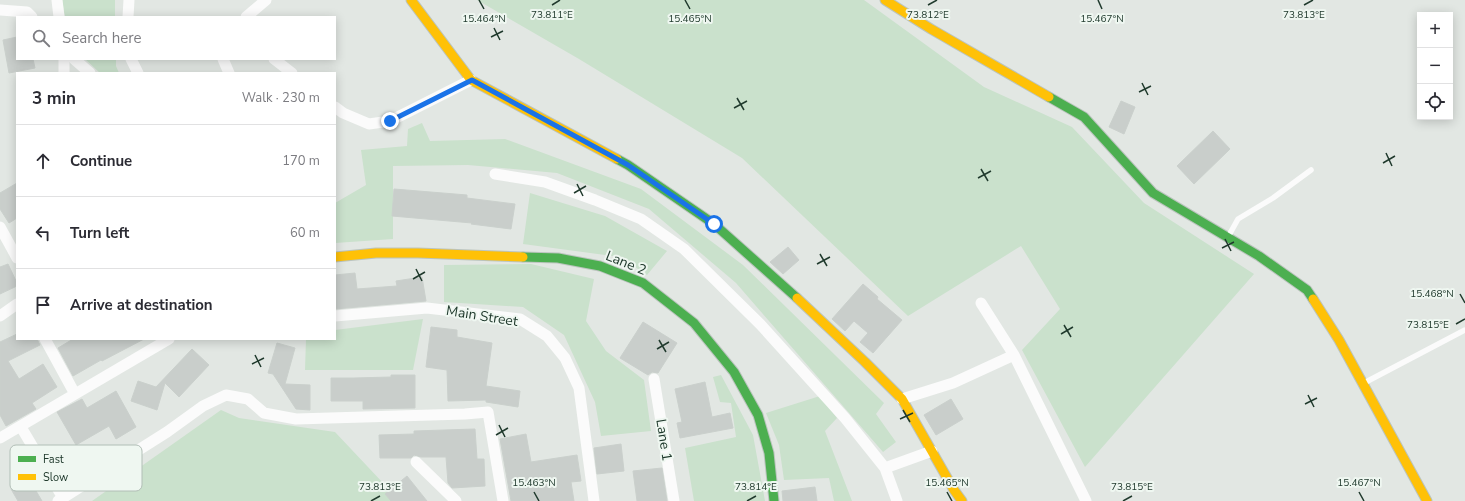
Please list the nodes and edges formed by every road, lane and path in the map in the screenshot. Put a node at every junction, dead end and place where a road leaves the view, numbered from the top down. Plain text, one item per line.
1 (57, 0) edge
2 (129, 0) edge
3 (266, 0) edge
4 (411, 0) edge
5 (885, 0) edge
6 (0, 10) edge
7 (31, 16) edge
8 (59, 16) edge
9 (128, 16) edge
10 (247, 16) edge
11 (64, 60) edge
12 (75, 60) edge
13 (132, 60) edge
14 (223, 60) edge
15 (275, 60) edge
16 (64, 72) edge
17 (89, 72) edge
18 (138, 72) edge
19 (229, 72) edge
20 (291, 72) edge
21 (472, 80) junction
22 (336, 108) edge
23 (1311, 170) dead end
24 (495, 174) dead end
25 (0, 227) edge
26 (1228, 238) junction
27 (16, 256) edge
28 (336, 257) edge
29 (981, 303) dead end
30 (16, 305) edge
31 (0, 316) edge
32 (336, 316) edge
33 (1465, 330) edge
34 (46, 340) edge
35 (167, 340) edge
36 (1014, 355) junction
37 (654, 379) dead end
38 (1363, 383) junction
39 (76, 394) junction
40 (902, 399) junction
41 (21, 427) junction
42 (0, 438) edge
43 (31, 445) edge
44 (142, 448) edge
45 (932, 451) junction
46 (416, 462) dead end
47 (885, 468) junction
48 (56, 491) edge
49 (75, 491) edge
50 (61, 500) edge
51 (456, 501) edge
52 (503, 501) edge
53 (594, 501) edge
54 (674, 501) edge
55 (774, 501) edge
56 (896, 501) edge
57 (962, 501) edge
58 (1086, 501) edge
59 (1427, 501) edge

1 - 8 street
2 - 9 street
3 - 10 street
4 - 21 street
5 - 26 street
6 - 7 street
11 - 16 street
12 - 17 street
13 - 18 street
14 - 19 street
15 - 20 street
21 - 22 street
21 - 40 street
23 - 26 lane
24 - 47 street
25 - 27 street
26 - 38 street
28 - 55 street, Lane 2
29 - 36 street
30 - 31 street
32 - 53 street, Main Street
33 - 38 lane
34 - 39 street
35 - 39 street
36 - 40 street
36 - 58 street
37 - 54 street, Lane 1
38 - 59 street
39 - 41 street
40 - 45 street
41 - 42 street
41 - 43 street
44 - 52 street
45 - 47 street
45 - 57 street
46 - 51 street
47 - 56 street
48 - 50 street
49 - 50 street

